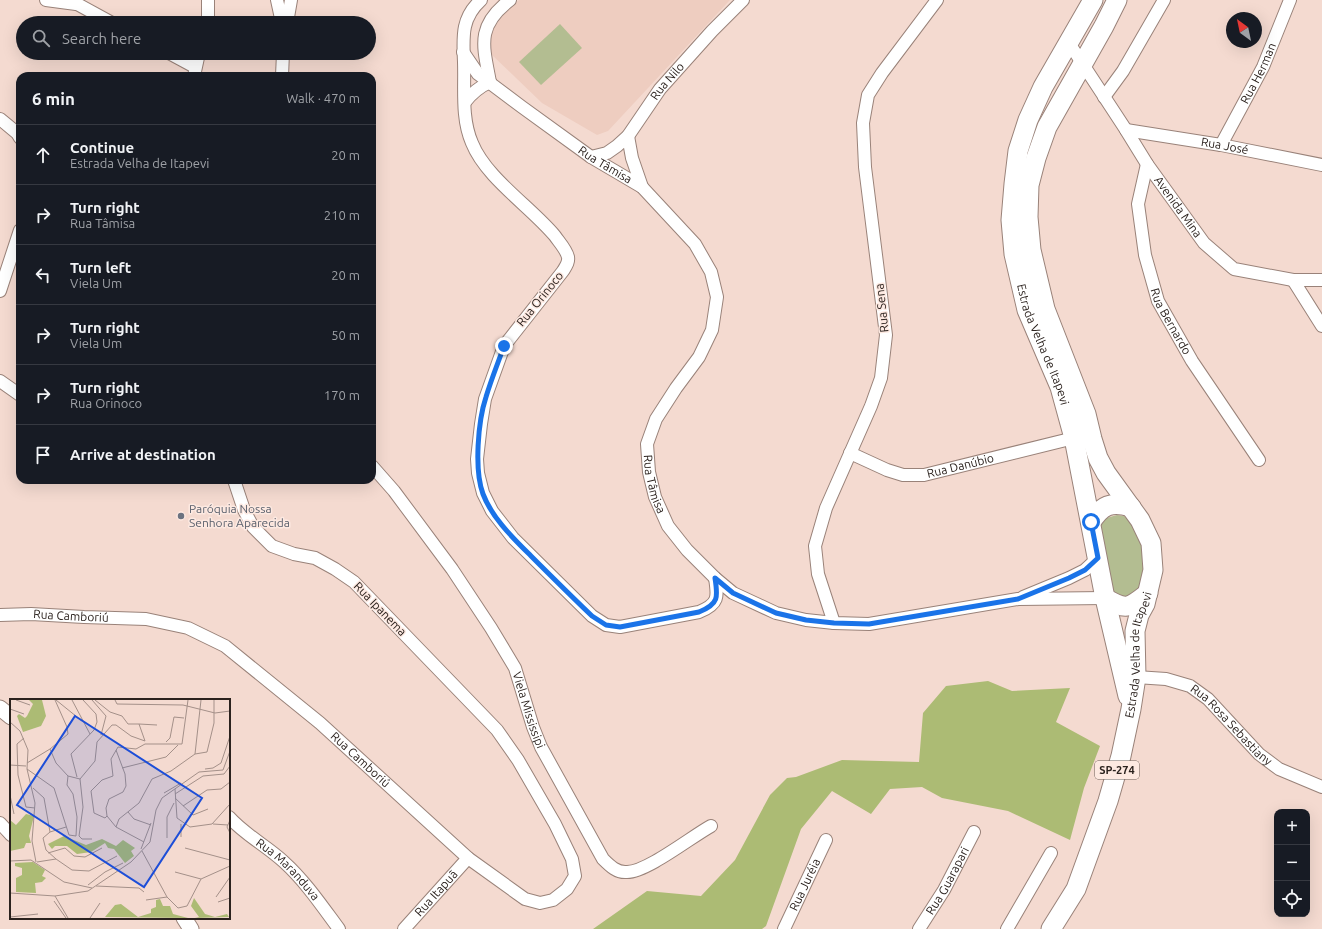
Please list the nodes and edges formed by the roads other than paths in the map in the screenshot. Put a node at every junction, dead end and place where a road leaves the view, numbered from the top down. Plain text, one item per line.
1 (46, 0) edge
2 (208, 0) edge
3 (278, 0) edge
4 (291, 0) edge
5 (480, 0) edge
6 (510, 0) edge
7 (743, 0) edge
8 (938, 0) edge
9 (1093, 0) edge
10 (1117, 0) edge
11 (1164, 0) edge
12 (1290, 0) edge
13 (73, 2) edge
14 (99, 16) edge
15 (208, 16) edge
16 (281, 16) edge
17 (288, 16) edge
18 (1069, 43) junction
19 (463, 52) junction
20 (179, 60) edge
21 (197, 60) edge
22 (283, 60) edge
23 (1082, 64) junction
24 (194, 71) edge
25 (282, 72) edge
26 (490, 82) junction
27 (1104, 97) junction
28 (465, 102) junction
29 (0, 119) edge
30 (1126, 130) junction
31 (16, 132) edge
32 (628, 136) junction
33 (1221, 145) junction
34 (591, 157) junction
35 (1147, 164) junction
36 (1322, 165) edge
37 (642, 187) junction
38 (16, 242) edge
39 (1293, 280) junction
40 (1322, 280) edge
41 (0, 291) edge
42 (1322, 326) edge
43 (0, 381) edge
44 (16, 392) edge
45 (1074, 438) junction
46 (850, 452) junction
47 (1259, 460) dead end
48 (376, 471) edge
49 (235, 484) edge
50 (1131, 506) junction
51 (1091, 522) junction
52 (1098, 558) junction
53 (715, 578) junction
54 (1148, 593) junction
55 (1105, 598) junction
56 (1018, 599) junction
57 (0, 615) edge
58 (834, 623) junction
59 (1136, 676) junction
60 (0, 708) edge
61 (1131, 709) junction
62 (10, 716) edge
63 (518, 760) joint
64 (1322, 787) edge
65 (230, 818) edge
66 (0, 823) edge
67 (711, 826) dead end
68 (974, 832) dead end
69 (10, 834) edge
70 (826, 840) dead end
71 (1051, 853) dead end
72 (468, 858) junction
73 (185, 919) edge
74 (191, 929) edge
75 (340, 929) edge
76 (404, 929) edge
77 (784, 929) edge
78 (919, 929) edge
79 (1007, 929) edge
80 (1051, 929) edge

1 - 13 street
2 - 15 street
3 - 16 street
4 - 17 street
5 - 19 street, Rua Orinoco
6 - 26 street
7 - 32 street, Rua Nilo
8 - 46 street, Rua Sena
9 - 18 main road, Estrada Velha de Itapevi
10 - 23 main road, Estrada Velha de Itapevi
11 - 27 street
12 - 33 street, Rua Herman
13 - 14 street
18 - 23 street, Avenida Mina
18 - 45 main road, Estrada Velha de Itapevi
19 - 26 street, Rua Tâmisa
19 - 28 street, Rua Orinoco
20 - 24 street
21 - 24 street
22 - 25 street
23 - 27 street, Avenida Mina
23 - 50 main road, Estrada Velha de Itapevi
26 - 28 street
26 - 34 street, Rua Tâmisa
27 - 30 street, Avenida Mina
28 - 53 street, Rua Orinoco
29 - 31 street
30 - 33 street, Rua José
30 - 35 street, Avenida Mina
32 - 34 street, Rua Nilo
32 - 37 street
33 - 36 street, Rua José
34 - 37 street, Rua Tâmisa
35 - 39 street, Avenida Mina
35 - 47 street, Rua Bernardo
37 - 53 street, Rua Tâmisa
38 - 41 street
39 - 40 street, Avenida Mina
39 - 42 street
43 - 44 street
45 - 46 street, Rua Danúbio
45 - 51 main road, Estrada Velha de Itapevi
46 - 58 street, Rua Sena
48 - 67 street, Viela Mississipi
49 - 63 street, Rua Ipanema
50 - 51 main road
50 - 54 main road, Estrada Velha de Itapevi
51 - 52 main road, Estrada Velha de Itapevi
52 - 55 main road, Estrada Velha de Itapevi
52 - 56 street, Rua Tâmisa
53 - 58 street, Rua Tâmisa
54 - 55 main road
54 - 59 main road, Estrada Velha de Itapevi
55 - 56 street, Rua Tâmisa
55 - 61 main road, Estrada Velha de Itapevi
56 - 58 street, Rua Tâmisa
57 - 72 street, Rua Camboriú
59 - 61 main road, Estrada Velha de Itapevi
59 - 64 street, Rua Rosa Sebastiany
60 - 62 street
61 - 80 main road, SP-274
63 - 72 street, Rua Camboriú
65 - 75 street, Rua Maranduva
66 - 69 street
68 - 78 street, Rua Guarapari
70 - 77 street, Rua Juréia
71 - 79 street
72 - 76 street, Rua Itapuã
73 - 74 street

